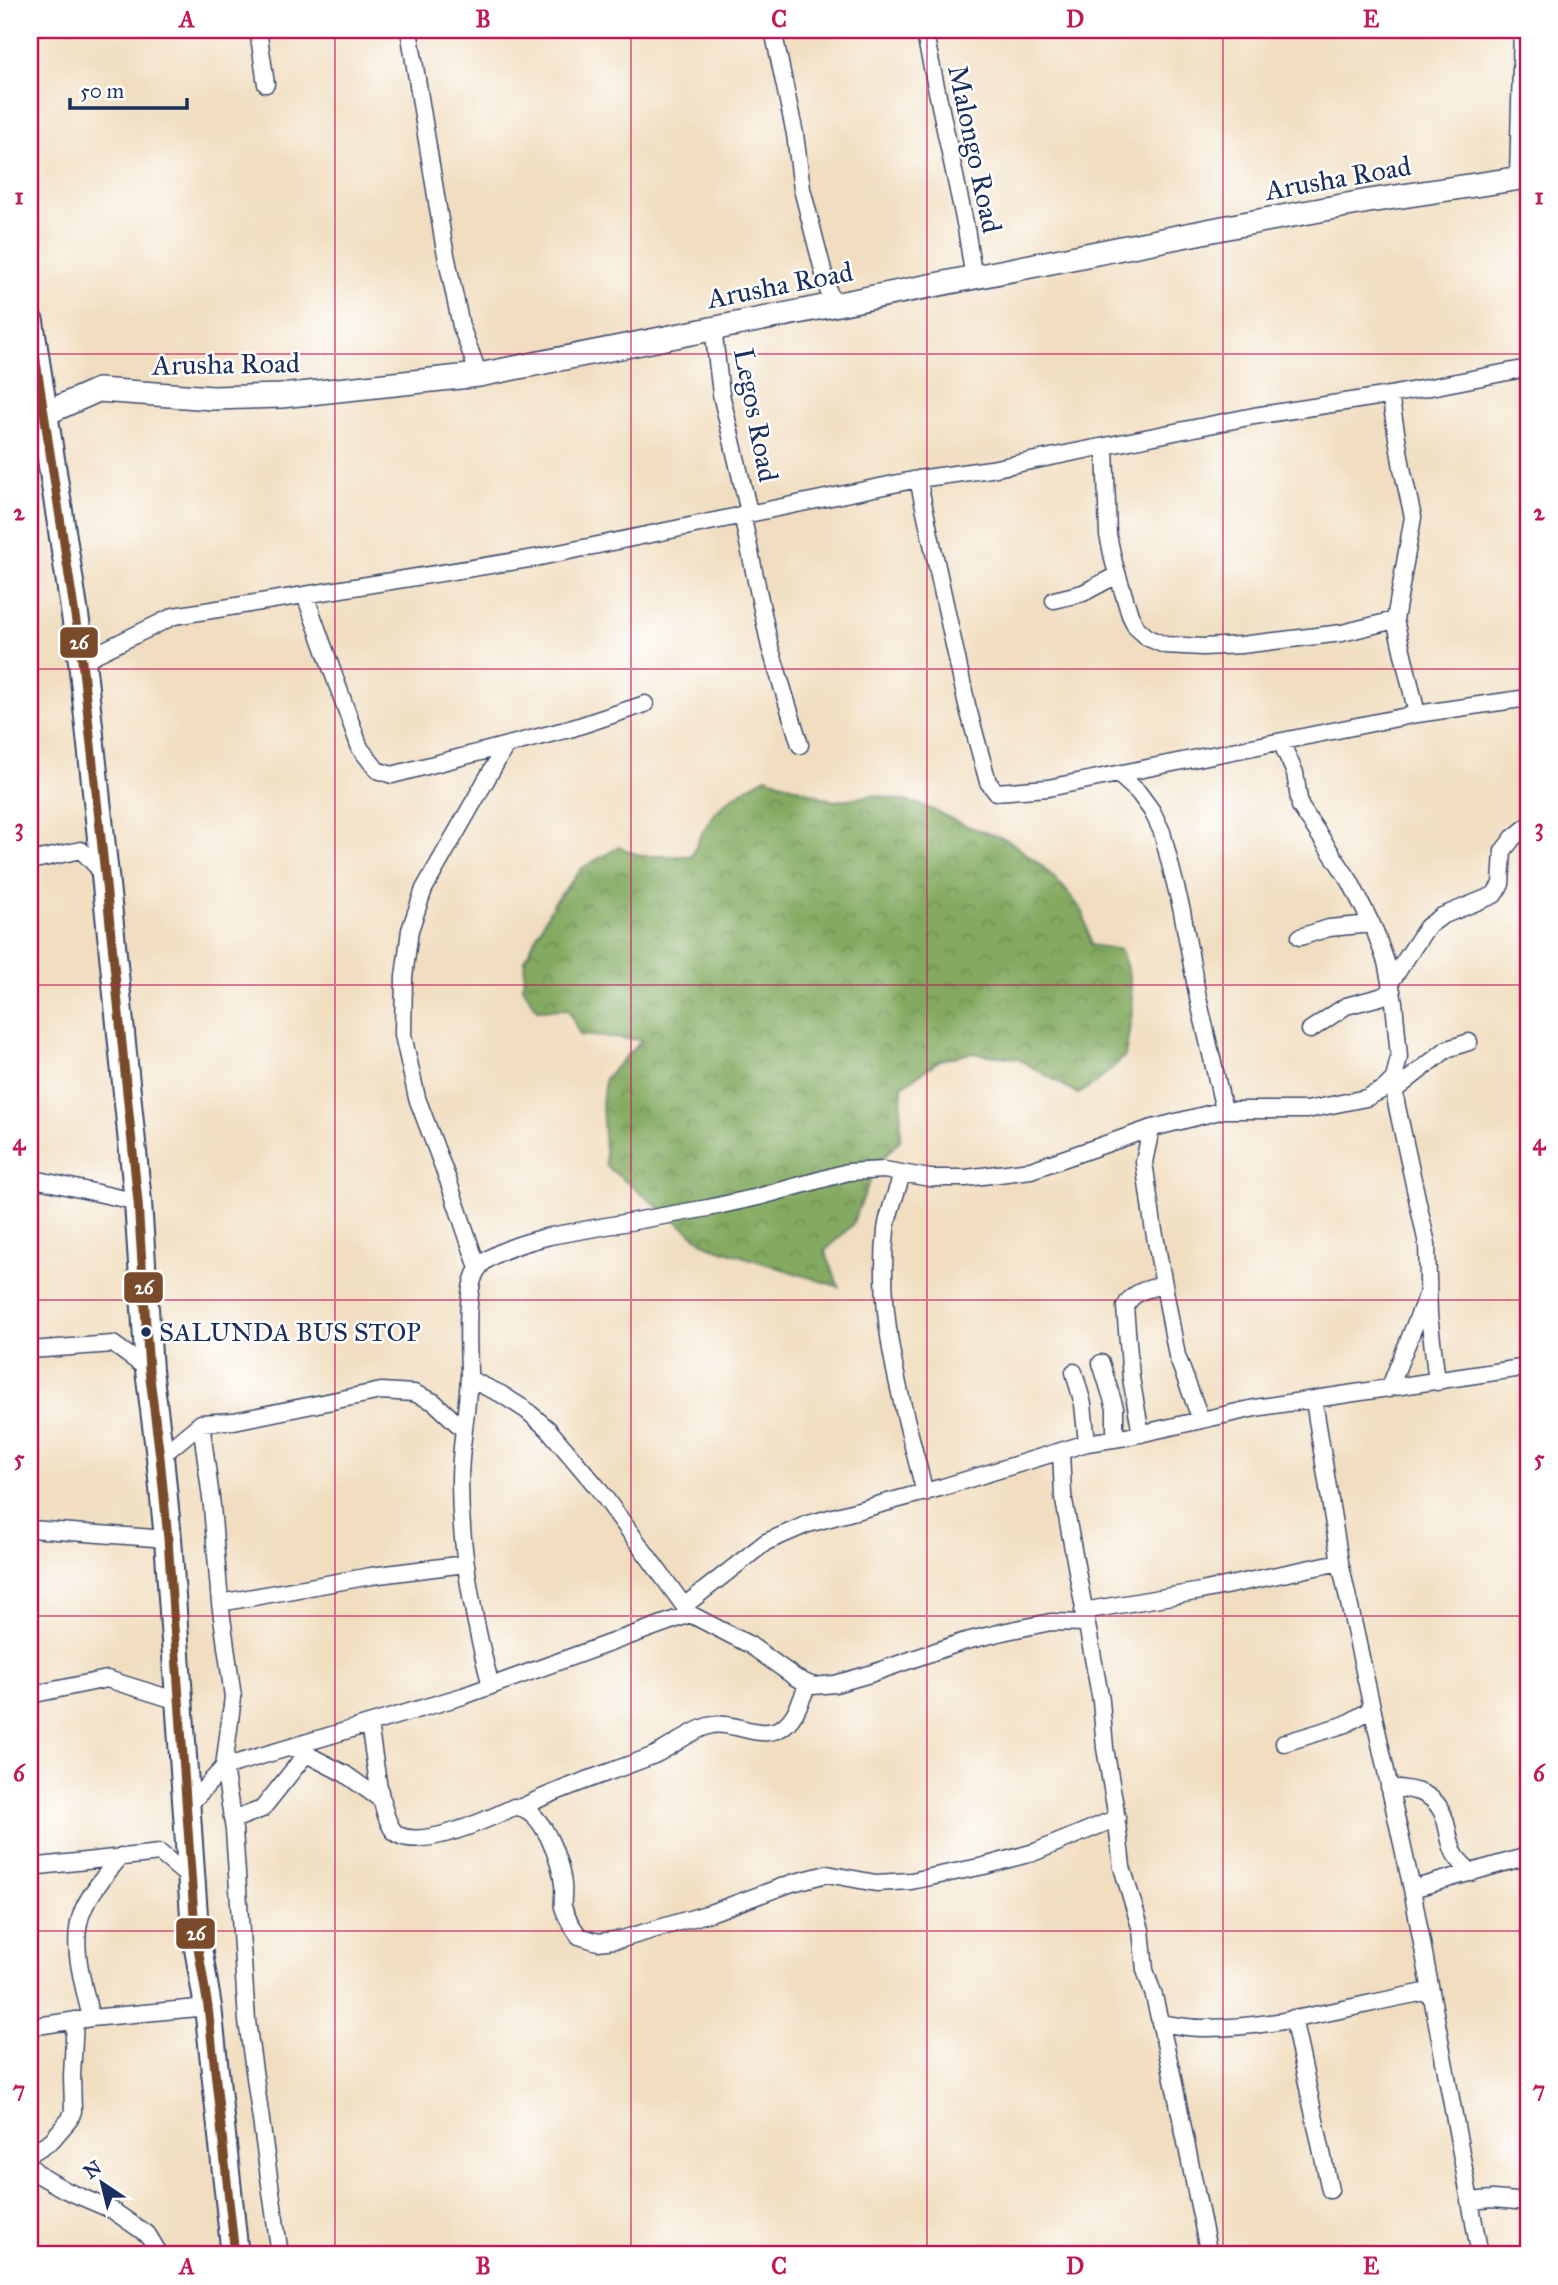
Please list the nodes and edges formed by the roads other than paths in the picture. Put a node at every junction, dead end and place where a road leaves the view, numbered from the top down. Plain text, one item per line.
1 (258, 30) edge
2 (409, 30) edge
3 (773, 30) edge
4 (924, 30) edge
5 (1522, 30) edge
6 (266, 84) dead end
7 (1523, 178) edge
8 (974, 279) junction
9 (832, 305) junction
10 (30, 322) edge
11 (713, 328) junction
12 (1528, 368) edge
13 (479, 375) junction
14 (1390, 395) junction
15 (44, 414) junction
16 (1105, 447) junction
17 (918, 480) junction
18 (746, 513) junction
19 (1117, 575) junction
20 (305, 595) junction
21 (1054, 600) dead end
22 (1395, 620) junction
23 (82, 661) junction
24 (1528, 698) edge
25 (645, 704) dead end
26 (1417, 714) junction
27 (1281, 742) junction
28 (800, 745) dead end
29 (505, 747) junction
30 (1118, 774) junction
31 (1528, 826) edge
32 (30, 861) edge
33 (105, 875) junction
34 (1372, 923) junction
35 (1300, 937) dead end
36 (1391, 987) junction
37 (1310, 1030) dead end
38 (1468, 1042) dead end
39 (1394, 1084) junction
40 (1224, 1110) junction
41 (1151, 1129) junction
42 (902, 1174) junction
43 (30, 1178) edge
44 (138, 1202) junction
45 (478, 1268) junction
46 (1164, 1285) junction
47 (1428, 1291) junction
48 (30, 1350) edge
49 (1101, 1363) dead end
50 (1528, 1367) edge
51 (149, 1370) junction
52 (1074, 1372) dead end
53 (469, 1379) junction
54 (1437, 1382) junction
55 (1389, 1389) junction
56 (1314, 1401) junction
57 (1200, 1420) junction
58 (201, 1423) junction
59 (464, 1430) junction
60 (1141, 1434) junction
61 (1115, 1439) junction
62 (1087, 1443) junction
63 (1061, 1452) junction
64 (160, 1457) junction
65 (925, 1493) junction
66 (30, 1529) edge
67 (168, 1539) junction
68 (1340, 1562) junction
69 (465, 1564) junction
70 (220, 1603) junction
71 (687, 1610) junction
72 (1084, 1617) junction
73 (808, 1684) junction
74 (492, 1686) junction
75 (30, 1695) edge
76 (178, 1700) junction
77 (1372, 1709) junction
78 (369, 1725) junction
79 (1284, 1743) dead end
80 (299, 1751) junction
81 (224, 1767) junction
82 (1389, 1787) junction
83 (383, 1801) junction
84 (523, 1807) junction
85 (186, 1808) junction
86 (1116, 1818) junction
87 (233, 1820) junction
88 (121, 1856) junction
89 (1528, 1856) edge
90 (30, 1867) edge
91 (1471, 1873) junction
92 (191, 1879) junction
93 (1412, 1889) junction
94 (1431, 1991) junction
95 (208, 2007) junction
96 (1293, 2018) junction
97 (83, 2019) junction
98 (1160, 2023) junction
99 (30, 2027) edge
100 (30, 2154) edge
101 (30, 2166) edge
102 (1330, 2190) dead end
103 (1469, 2201) junction
104 (1528, 2202) edge
105 (160, 2255) edge
106 (235, 2255) edge
107 (280, 2255) edge
108 (1209, 2255) edge
109 (1480, 2255) edge

1 - 6 street
2 - 13 street
3 - 9 street
4 - 8 street, Malongo Road
5 - 7 street
7 - 8 main road, Arusha Road
8 - 9 main road, Arusha Road
9 - 11 main road, Arusha Road
10 - 15 highway
11 - 13 main road, Arusha Road
11 - 18 street, Legos Road
12 - 14 street
13 - 15 main road, Arusha Road
14 - 16 street
14 - 22 street
15 - 23 highway
16 - 17 street
16 - 19 street
17 - 18 street
17 - 30 street
18 - 20 street
18 - 28 street, Legos Road
19 - 21 street
19 - 22 street
20 - 23 street
20 - 29 street
22 - 26 street
23 - 33 highway
24 - 26 street
25 - 29 street
26 - 27 street
27 - 30 street
27 - 34 street
29 - 45 street
30 - 40 street
31 - 36 street
32 - 33 street
33 - 44 highway
34 - 35 street
34 - 36 street
36 - 37 street
36 - 39 street
38 - 39 street
39 - 40 street
39 - 47 street
40 - 41 street
41 - 42 street
41 - 46 street
42 - 45 street
42 - 65 street
43 - 44 street
44 - 51 highway
45 - 53 street
46 - 57 street
46 - 60 street
47 - 54 street
47 - 55 street
48 - 51 street
49 - 61 street
50 - 54 street
51 - 64 highway
52 - 62 street
53 - 59 street
53 - 71 street
54 - 55 street
55 - 56 street
56 - 57 street
56 - 68 street
57 - 60 street
58 - 59 street
58 - 64 street
58 - 70 street
59 - 69 street
60 - 61 street
61 - 62 street
62 - 63 street
63 - 65 street
63 - 72 street
64 - 67 highway
65 - 71 street
66 - 67 street
67 - 76 highway
68 - 72 street
68 - 77 street
69 - 70 street
69 - 74 street
70 - 81 street
71 - 73 street
71 - 74 street
72 - 73 street
72 - 86 street
73 - 84 street
74 - 78 street
75 - 76 street
76 - 85 highway
77 - 79 street
77 - 82 street
78 - 80 street
78 - 83 street
80 - 81 street
80 - 83 street
80 - 87 street
81 - 85 street
81 - 87 street
82 - 91 street
82 - 93 street
83 - 84 street
84 - 86 street
85 - 92 highway
86 - 98 street
87 - 107 street
88 - 90 street
88 - 92 street
88 - 97 street
89 - 91 street
91 - 93 street
92 - 95 highway
93 - 94 street
94 - 96 street
94 - 103 street
95 - 97 street
95 - 106 highway
96 - 98 street
96 - 102 street
97 - 99 street
97 - 100 street
98 - 108 street
101 - 105 street
103 - 104 street
103 - 109 street

